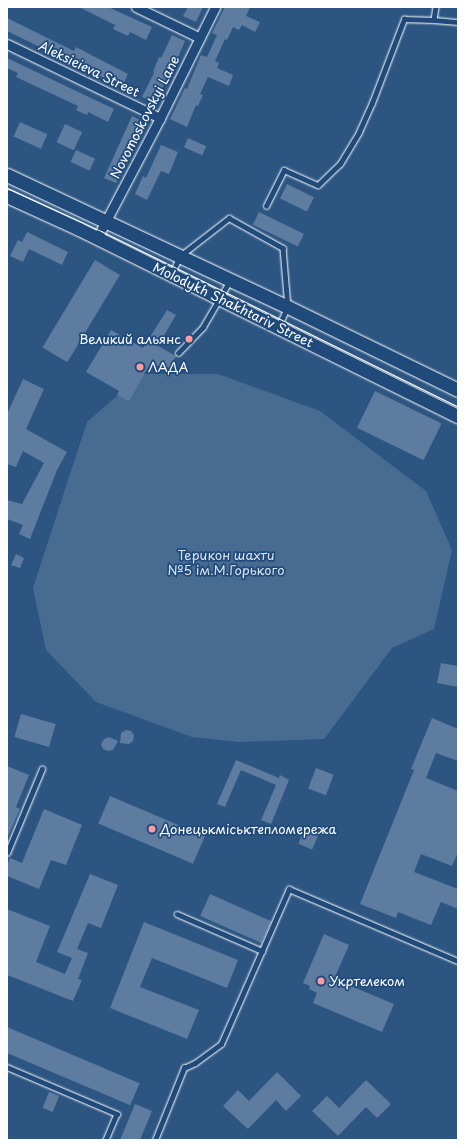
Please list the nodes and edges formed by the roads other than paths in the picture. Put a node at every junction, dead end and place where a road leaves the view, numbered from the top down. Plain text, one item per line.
1 (136, 7) edge
2 (215, 7) edge
3 (436, 7) edge
4 (434, 20) junction
5 (458, 22) edge
6 (200, 38) junction
7 (7, 44) edge
8 (160, 118) junction
9 (7, 175) edge
10 (7, 196) edge
11 (266, 206) dead end
12 (106, 221) junction
13 (97, 238) junction
14 (180, 256) junction
15 (172, 275) junction
16 (230, 280) junction
17 (220, 299) junction
18 (288, 307) junction
19 (278, 327) junction
20 (178, 353) dead end
21 (458, 390) edge
22 (458, 416) edge
23 (42, 769) dead end
24 (7, 853) edge
25 (177, 914) dead end
26 (262, 951) junction
27 (458, 961) edge
28 (7, 1067) edge
29 (106, 1140) edge
30 (155, 1140) edge

1 - 6 street
2 - 6 street, Novomoskovskyi Lane
3 - 4 lane
4 - 5 lane
4 - 11 lane
6 - 8 street, Novomoskovskyi Lane
7 - 8 street, Aleksieieva Street
8 - 12 street, Novomoskovskyi Lane
9 - 12 main road, Molodykh Shakhtariv Street
10 - 13 main road, Molodykh Shakhtariv Street
12 - 13 street, Novomoskovskyi Lane
12 - 14 main road, Molodykh Shakhtariv Street
13 - 15 main road, Molodykh Shakhtariv Street
14 - 15 lane
14 - 16 main road, Molodykh Shakhtariv Street
14 - 18 lane
15 - 17 main road, Molodykh Shakhtariv Street
16 - 17 lane
16 - 18 main road, Molodykh Shakhtariv Street
17 - 19 main road, Molodykh Shakhtariv Street
17 - 20 lane
18 - 19 lane
18 - 21 main road, Molodykh Shakhtariv Street
19 - 22 main road, Molodykh Shakhtariv Street
23 - 24 lane
25 - 26 lane
26 - 27 lane
26 - 30 lane
28 - 29 lane

